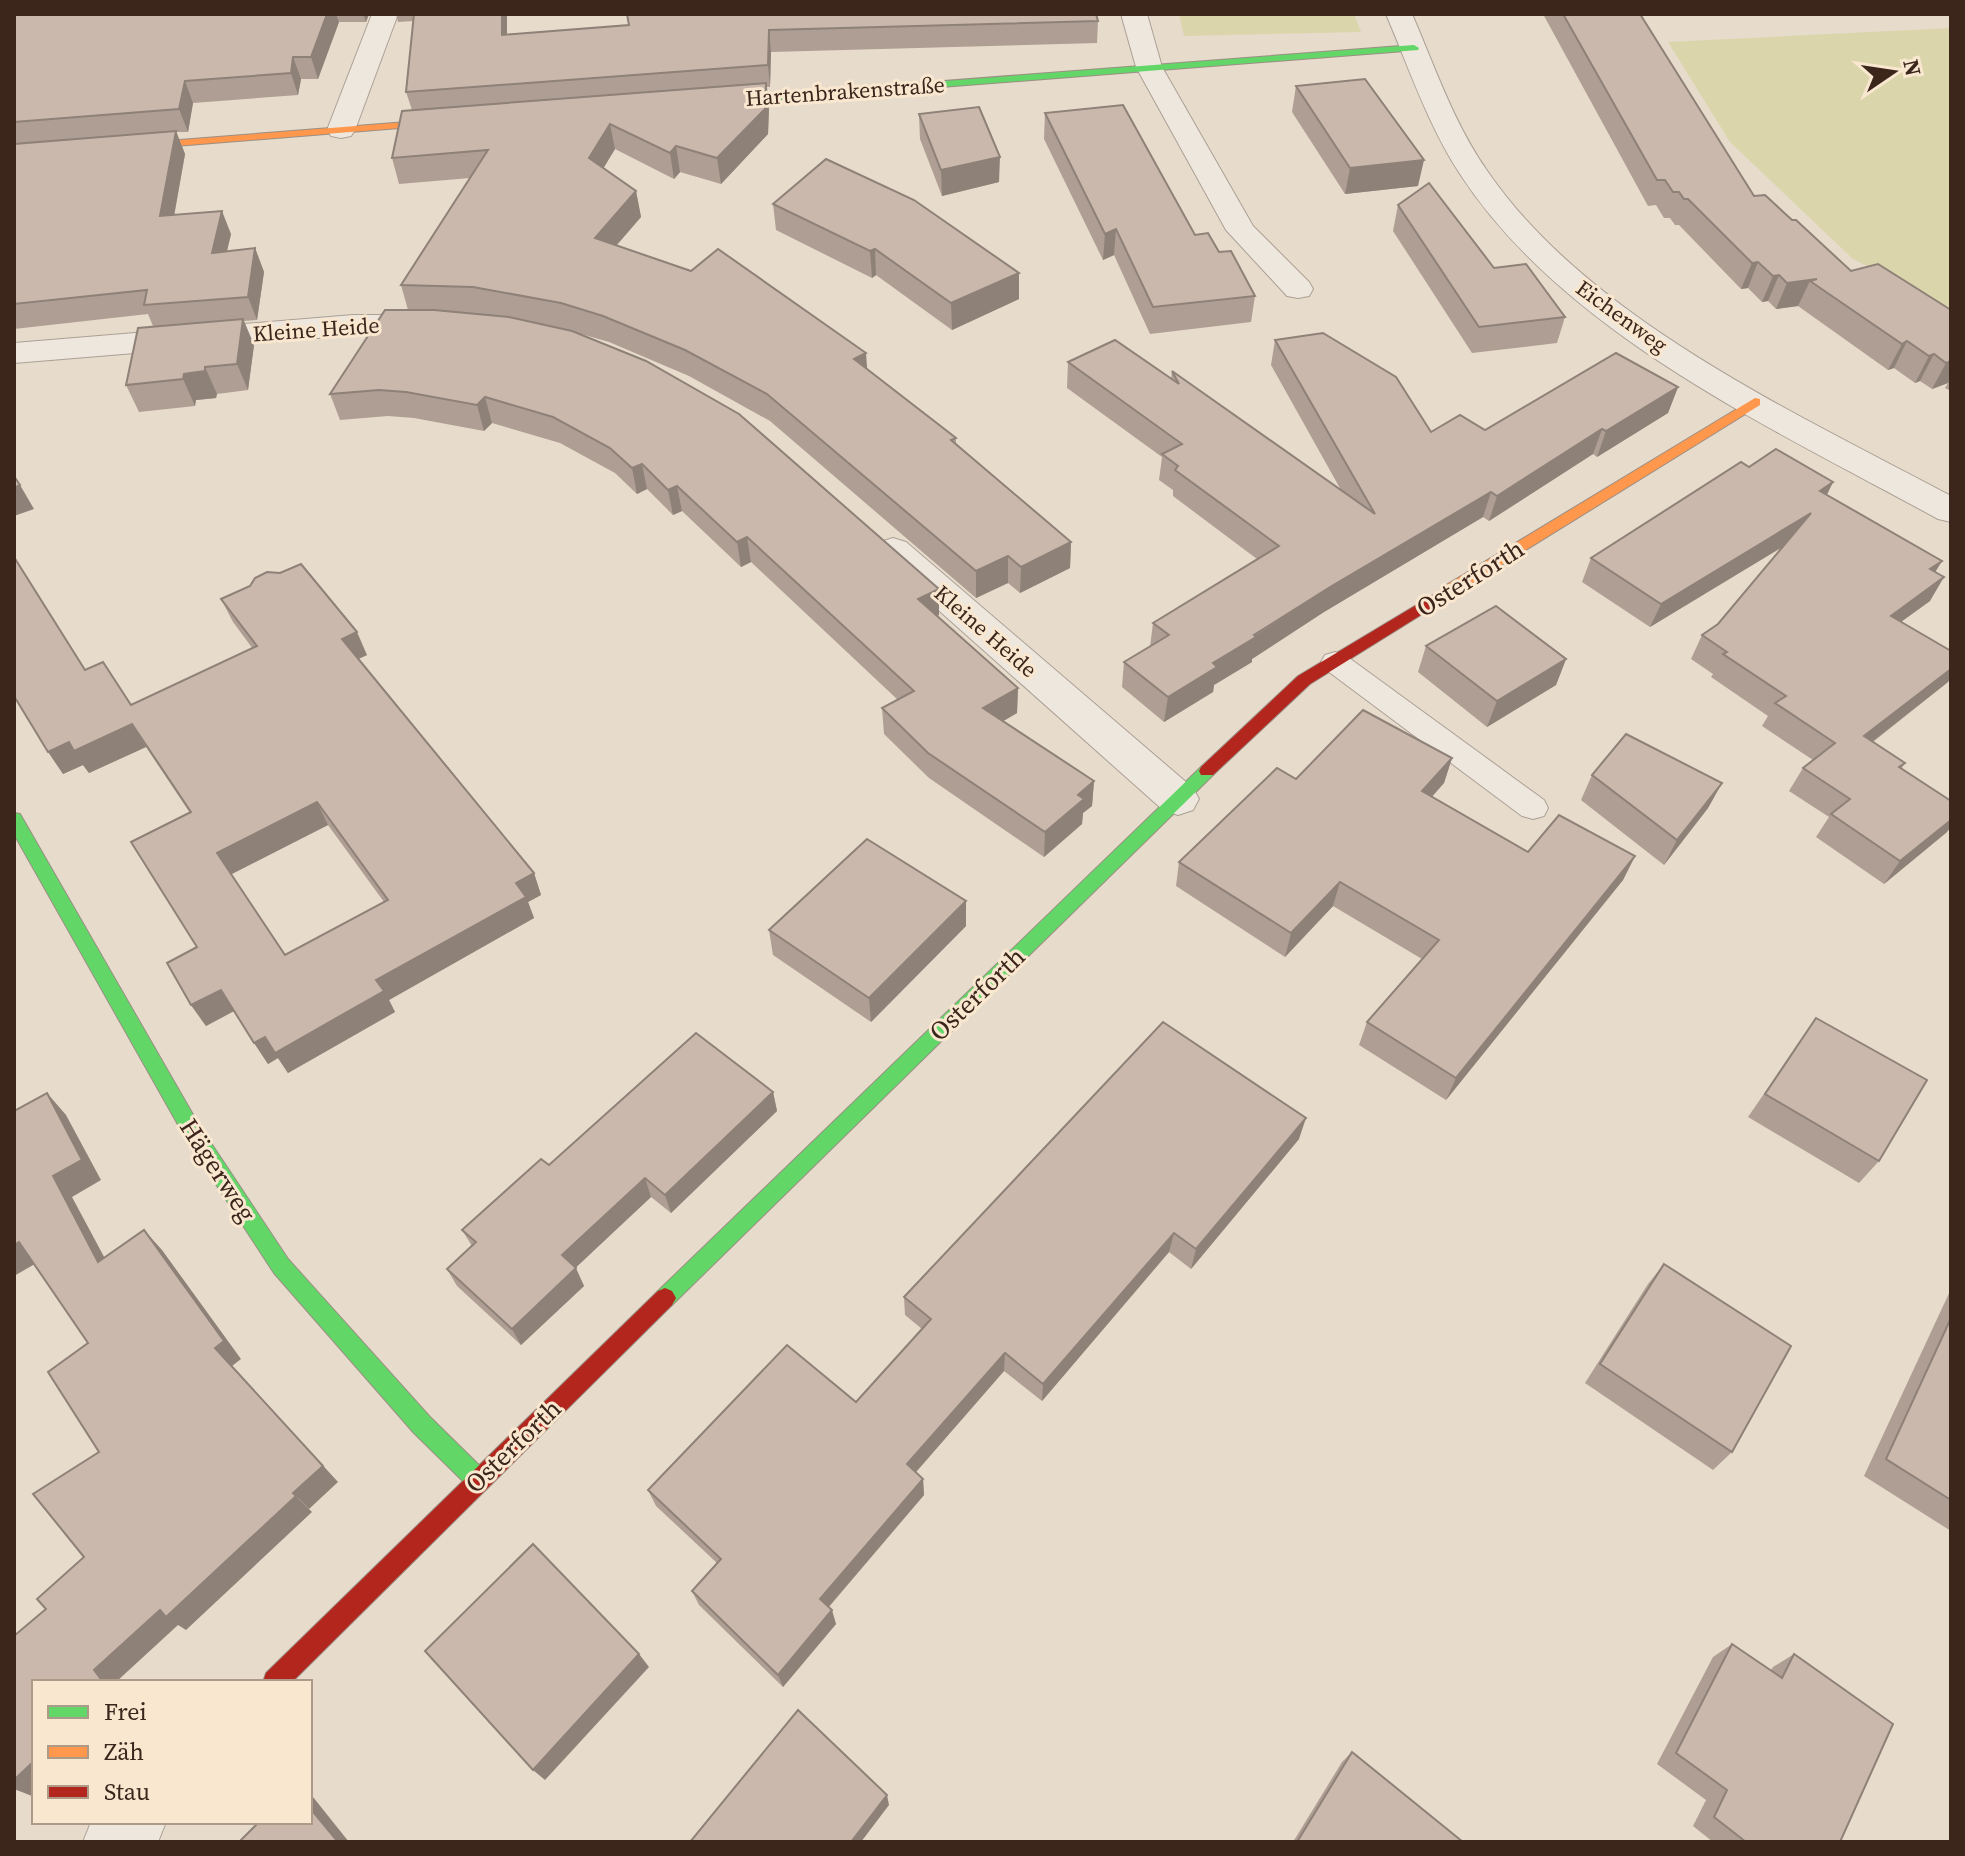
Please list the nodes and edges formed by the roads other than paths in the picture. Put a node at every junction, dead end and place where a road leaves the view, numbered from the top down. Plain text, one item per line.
1 (385, 14) edge
2 (1134, 14) edge
3 (1399, 14) edge
4 (1414, 48) junction
5 (1149, 67) junction
6 (685, 104) edge
7 (482, 119) edge
8 (341, 130) junction
9 (14, 156) edge
10 (1298, 289) dead end
11 (463, 325) edge
12 (14, 353) edge
13 (1755, 402) junction
14 (1951, 511) edge
15 (873, 532) edge
16 (1335, 662) junction
17 (1178, 799) junction
18 (1533, 808) dead end
19 (14, 819) edge
20 (478, 1480) junction
21 (277, 1680) edge
22 (133, 1824) edge
23 (114, 1842) edge

1 - 8 street
2 - 5 street
3 - 4 street, Eichenweg
4 - 5 street, Hartenbrakenstraße
4 - 13 street, Eichenweg
5 - 6 street, Hartenbrakenstraße
5 - 10 street
7 - 8 street
8 - 9 street
11 - 12 street, Kleine Heide
13 - 14 street, Eichenweg
13 - 16 street, Osterforth
15 - 17 street, Kleine Heide
16 - 17 street, Osterforth
16 - 18 lane
17 - 20 street, Osterforth
19 - 20 street, Hägerweg
20 - 21 street, Osterforth
22 - 23 street

